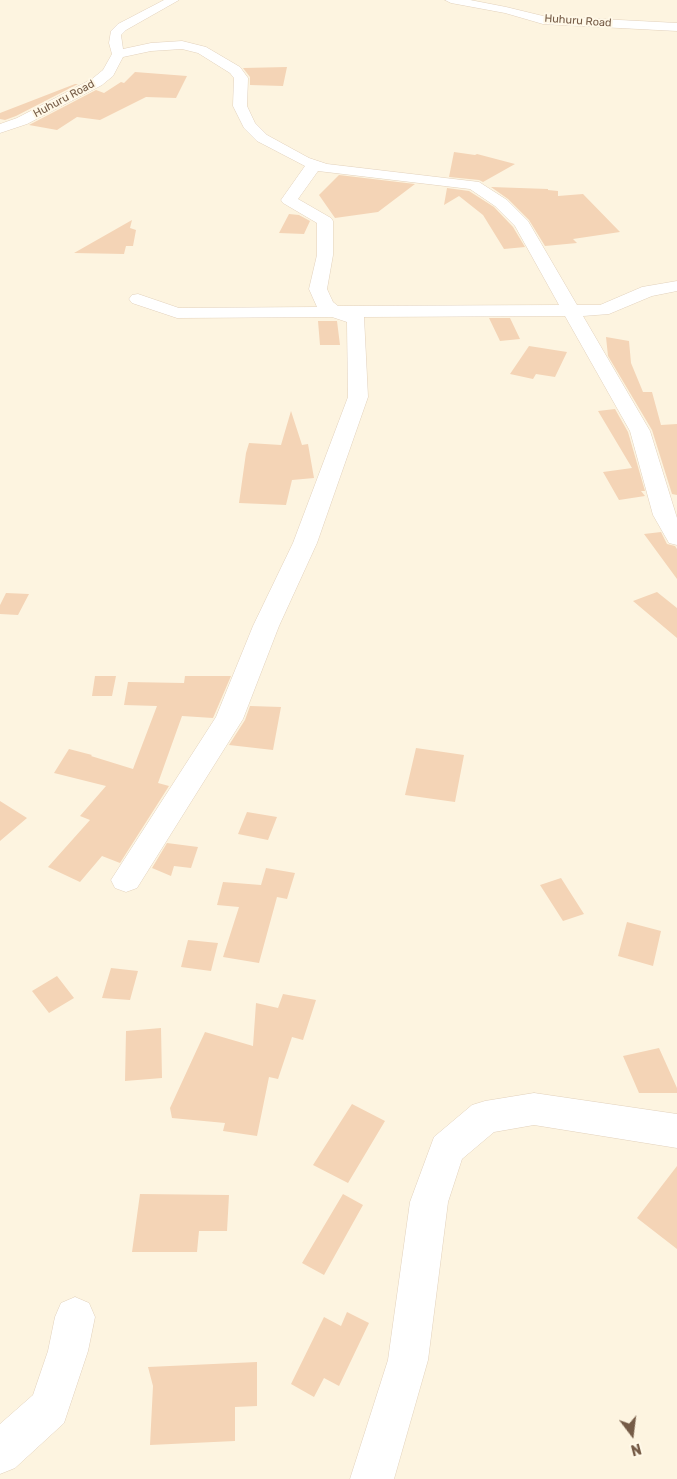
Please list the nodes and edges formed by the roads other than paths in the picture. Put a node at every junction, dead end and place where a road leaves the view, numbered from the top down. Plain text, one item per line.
1 (173, 0) edge
2 (451, 0) edge
3 (547, 8) dead end
4 (558, 20) junction
5 (677, 27) edge
6 (118, 54) junction
7 (0, 129) edge
8 (314, 165) junction
9 (677, 286) edge
10 (138, 299) dead end
11 (572, 310) junction
12 (334, 312) junction
13 (677, 538) edge
14 (126, 880) dead end
15 (677, 1131) edge
16 (74, 1317) dead end
17 (0, 1453) edge
18 (372, 1479) edge

1 - 6 street
2 - 4 street, Huhuru Road
3 - 4 street
4 - 5 street, Huhuru Road
6 - 7 street, Huhuru Road
6 - 8 street
8 - 11 street
8 - 12 street
9 - 11 street
10 - 12 street
11 - 12 street
11 - 13 street
12 - 14 street
15 - 18 street
16 - 17 street

